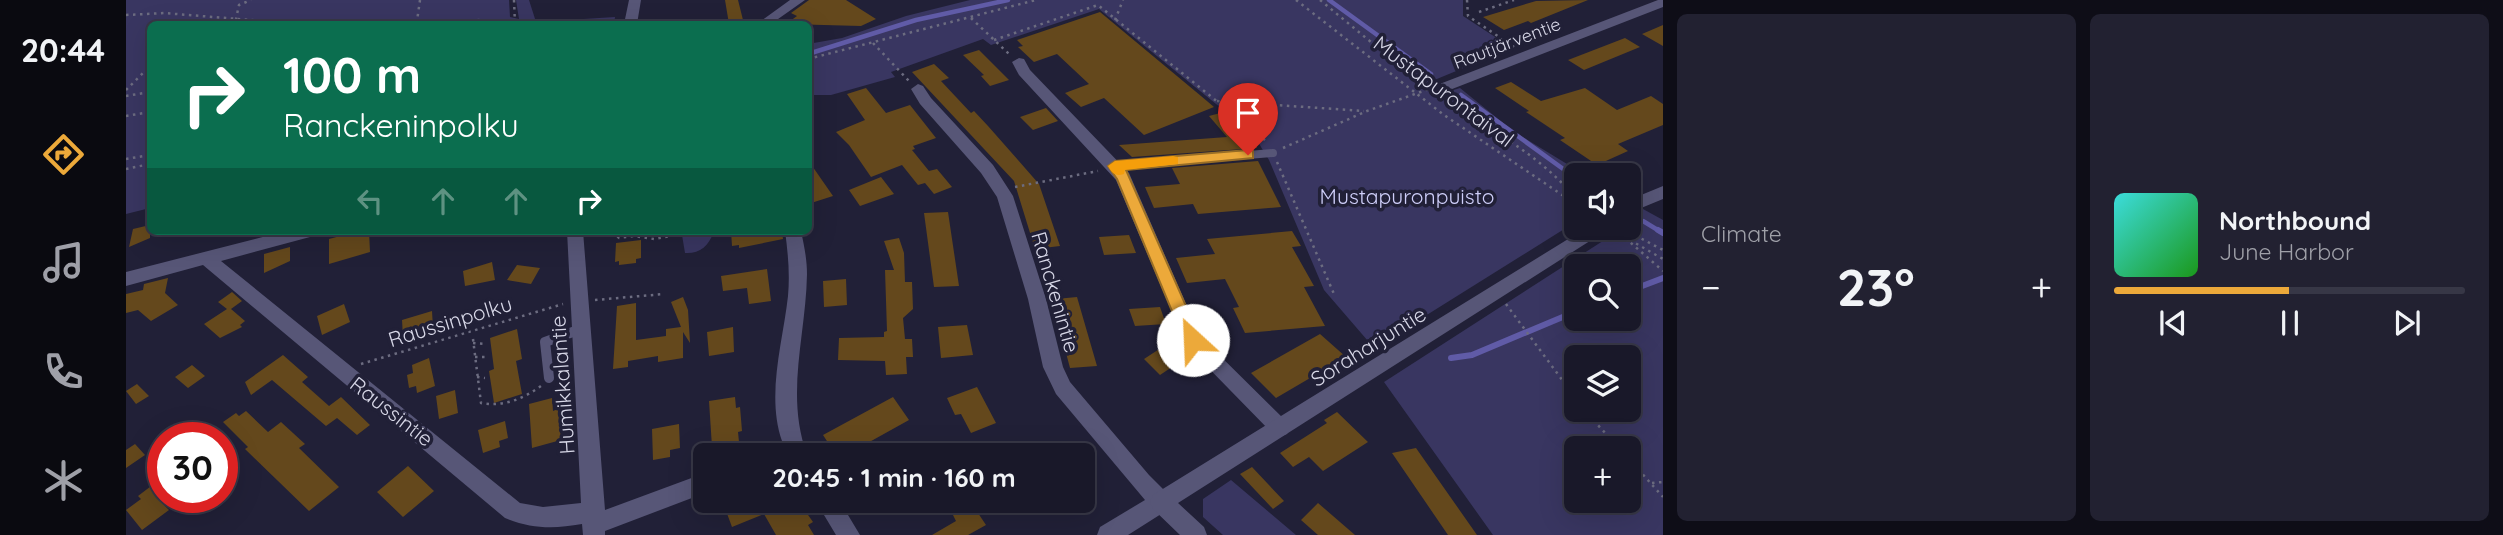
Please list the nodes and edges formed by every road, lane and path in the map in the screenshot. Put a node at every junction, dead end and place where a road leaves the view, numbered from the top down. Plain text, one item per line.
1 (251, 0) edge
2 (420, 0) edge
3 (514, 0) edge
4 (635, 0) edge
5 (799, 0) edge
6 (1036, 0) edge
7 (1123, 0) edge
8 (1296, 0) edge
9 (1467, 0) edge
10 (1514, 0) edge
11 (1663, 3) edge
12 (1479, 12) dead end
13 (126, 15) edge
14 (971, 18) junction
15 (236, 19) junction
16 (1115, 20) junction
17 (230, 21) edge
18 (262, 21) edge
19 (417, 21) edge
20 (464, 21) edge
21 (496, 21) edge
22 (514, 21) edge
23 (632, 21) edge
24 (768, 21) edge
25 (994, 40) junction
26 (873, 43) junction
27 (1529, 55) junction
28 (812, 58) edge
29 (1019, 62) joint
30 (147, 69) edge
31 (1442, 88) dead end
32 (918, 89) joint
33 (126, 90) edge
34 (147, 92) edge
35 (1417, 93) junction
36 (126, 96) edge
37 (1217, 101) junction
38 (1367, 111) junction
39 (147, 112) edge
40 (126, 116) edge
41 (1273, 153) junction
42 (147, 156) edge
43 (126, 159) edge
44 (147, 165) edge
45 (1115, 166) junction
46 (126, 169) edge
47 (1001, 190) junction
48 (1663, 192) edge
49 (1564, 196) edge
50 (1641, 202) edge
51 (295, 235) edge
52 (575, 235) edge
53 (614, 235) edge
54 (677, 235) edge
55 (793, 235) edge
56 (1641, 238) edge
57 (1586, 240) edge
58 (1627, 240) edge
59 (1629, 240) edge
60 (1663, 250) edge
61 (207, 259) junction
62 (1663, 259) edge
63 (1663, 271) edge
64 (126, 279) edge
65 (664, 294) dead end
66 (1334, 294) dead end
67 (592, 300) dead end
68 (1503, 301) dead end
69 (569, 302) dead end
70 (581, 329) junction
71 (485, 344) dead end
72 (475, 357) junction
73 (487, 357) dead end
74 (340, 370) junction
75 (477, 377) junction
76 (485, 378) dead end
77 (545, 381) joint
78 (1564, 383) edge
79 (479, 392) junction
80 (486, 392) dead end
81 (1595, 422) edge
82 (1280, 428) junction
83 (1608, 436) edge
84 (791, 443) edge
85 (1641, 472) edge
86 (1663, 482) edge
87 (1652, 483) junction
88 (693, 487) edge
89 (1663, 497) edge
90 (1161, 502) junction
91 (834, 513) edge
92 (594, 524) edge
93 (849, 535) edge
94 (1108, 535) edge
95 (1196, 535) edge

1 - 15 path
2 - 19 path
3 - 22 path
4 - 23 street
5 - 24 street
6 - 14 path
7 - 16 path
8 - 35 path, Mustapurontaival
9 - 27 path
10 - 12 path
11 - 27 street, Rautjärventie
13 - 15 path
14 - 25 path
14 - 26 path
15 - 17 path
15 - 18 path
16 - 25 path
16 - 37 path
20 - 21 path
25 - 29 path
26 - 28 path
26 - 32 path
27 - 31 street, Rautjärventie
29 - 45 street
30 - 33 path
32 - 47 street, Ranckenintie
34 - 36 path
35 - 38 path
35 - 49 path, Mustapurontaival
37 - 38 path
37 - 41 path
38 - 41 path
39 - 40 path
41 - 45 lane
41 - 66 path
42 - 43 path
44 - 46 path
45 - 47 path
45 - 82 street
47 - 90 street, Ranckenintie
48 - 50 street
51 - 61 street
52 - 70 street, Humikkalantie
53 - 54 path
55 - 84 street
56 - 60 path
57 - 82 street, Soraharjuntie
58 - 63 path
59 - 62 path
61 - 64 street
61 - 74 street, Raussintie
65 - 67 path
68 - 78 path
69 - 74 path, Raussinpolku
70 - 77 lane
70 - 92 street, Humikkalantie
71 - 72 path
72 - 73 path
72 - 75 path
74 - 92 street, Raussintie
75 - 76 path
75 - 79 path
77 - 79 path
79 - 80 path
81 - 83 path
82 - 90 street, Soraharjuntie
85 - 87 path
86 - 87 path
87 - 89 path
88 - 92 street, Raussintie
90 - 94 street, Soraharjuntie
90 - 95 street, Ranckenintie
91 - 93 street

